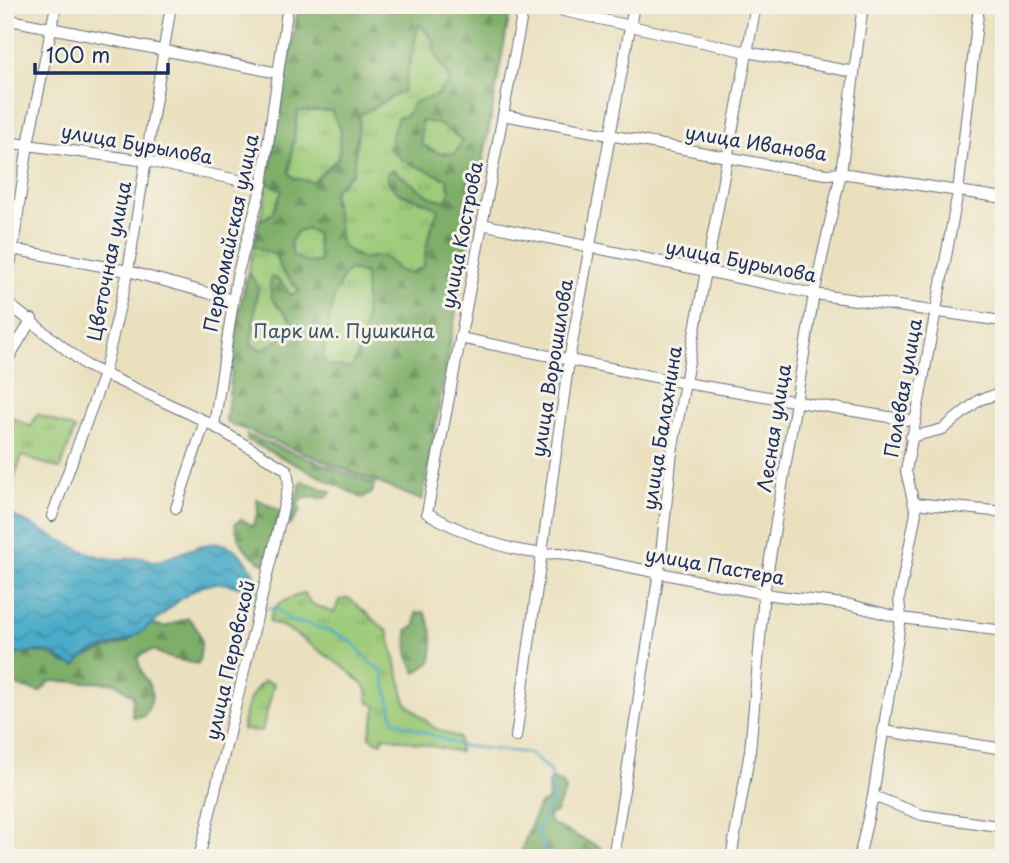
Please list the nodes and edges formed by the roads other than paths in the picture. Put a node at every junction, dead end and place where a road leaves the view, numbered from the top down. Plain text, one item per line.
1 (56, 5) edge
2 (171, 5) edge
3 (288, 5) edge
4 (524, 5) edge
5 (537, 5) edge
6 (634, 5) edge
7 (756, 5) edge
8 (863, 5) edge
9 (979, 5) edge
10 (5, 19) edge
11 (630, 26) junction
12 (51, 30) junction
13 (163, 51) junction
14 (747, 52) junction
15 (854, 72) junction
16 (278, 73) junction
17 (503, 115) junction
18 (610, 135) junction
19 (5, 142) edge
20 (29, 144) junction
21 (729, 157) junction
22 (147, 161) junction
23 (841, 173) junction
24 (262, 186) junction
25 (958, 192) junction
26 (1004, 198) edge
27 (482, 224) junction
28 (590, 246) junction
29 (12, 248) junction
30 (128, 271) junction
31 (5, 273) edge
32 (708, 273) junction
33 (814, 294) junction
34 (233, 300) junction
35 (5, 301) edge
36 (935, 311) junction
37 (32, 319) junction
38 (995, 320) dead end
39 (460, 338) junction
40 (569, 360) junction
41 (5, 364) edge
42 (104, 374) junction
43 (685, 383) junction
44 (1004, 392) edge
45 (796, 403) junction
46 (913, 421) junction
47 (210, 423) junction
48 (911, 437) junction
49 (914, 503) junction
50 (176, 508) dead end
51 (1004, 512) edge
52 (427, 513) joint
53 (52, 516) dead end
54 (541, 555) junction
55 (659, 572) junction
56 (764, 594) junction
57 (901, 618) junction
58 (1004, 631) edge
59 (884, 732) junction
60 (516, 737) dead end
61 (1004, 749) edge
62 (873, 796) junction
63 (1004, 827) edge
64 (200, 858) edge
65 (613, 858) edge
66 (731, 858) edge
67 (859, 858) edge

1 - 12 street
2 - 13 street, Цветочная улица
3 - 16 street, Первомайская улица
4 - 17 street, улица Кострова
5 - 11 street
6 - 11 street, улица Ворошилова
7 - 14 street, улица Балахнина
8 - 15 street, Лесная улица
9 - 25 street, Полевая улица
10 - 12 street
11 - 14 street
11 - 18 street, улица Ворошилова
12 - 13 street
12 - 20 street
13 - 16 street
13 - 22 street, Цветочная улица
14 - 15 street
14 - 21 street, улица Балахнина
15 - 23 street, Лесная улица
16 - 24 street, Первомайская улица
17 - 18 street, улица Иванова
17 - 27 street, улица Кострова
18 - 21 street, улица Иванова
18 - 28 street, улица Ворошилова
19 - 20 street, улица Бурылова
20 - 22 street, улица Бурылова
20 - 29 street
21 - 23 street, улица Иванова
21 - 32 street, улица Балахнина
22 - 24 street, улица Бурылова
22 - 30 street, Цветочная улица
23 - 25 street, улица Иванова
23 - 33 street, Лесная улица
24 - 34 street, Первомайская улица
25 - 26 street, улица Иванова
25 - 36 street, Полевая улица
27 - 28 street, улица Бурылова
27 - 39 street, улица Кострова
28 - 32 street, улица Бурылова
28 - 40 street, улица Ворошилова
29 - 30 street
29 - 31 street
30 - 34 street
30 - 42 street, Цветочная улица
32 - 33 street, улица Бурылова
32 - 43 street, улица Балахнина
33 - 36 street, улица Бурылова
33 - 45 street, Лесная улица
34 - 47 street, Первомайская улица
35 - 37 street
36 - 38 street, улица Бурылова
36 - 46 street, Полевая улица
37 - 41 street
37 - 42 street
39 - 40 street
39 - 52 street, улица Кострова
40 - 43 street
40 - 54 street, улица Ворошилова
42 - 47 street
42 - 53 street, Цветочная улица
43 - 45 street
43 - 55 street, улица Балахнина
44 - 48 street
45 - 46 street
45 - 56 street, Лесная улица
46 - 48 street, Полевая улица
47 - 50 street, Первомайская улица
47 - 64 street, улица Перовской
48 - 49 street, Полевая улица
49 - 51 street
49 - 57 street, Полевая улица
52 - 54 street, улица Пастера
54 - 55 street, улица Пастера
54 - 60 street, улица Ворошилова
55 - 56 street, улица Пастера
55 - 65 street, улица Балахнина
56 - 57 street, улица Пастера
56 - 66 street, Лесная улица
57 - 58 street, улица Пастера
57 - 59 street, Полевая улица
59 - 61 street
59 - 62 street, Полевая улица
62 - 63 street
62 - 67 street, Полевая улица

